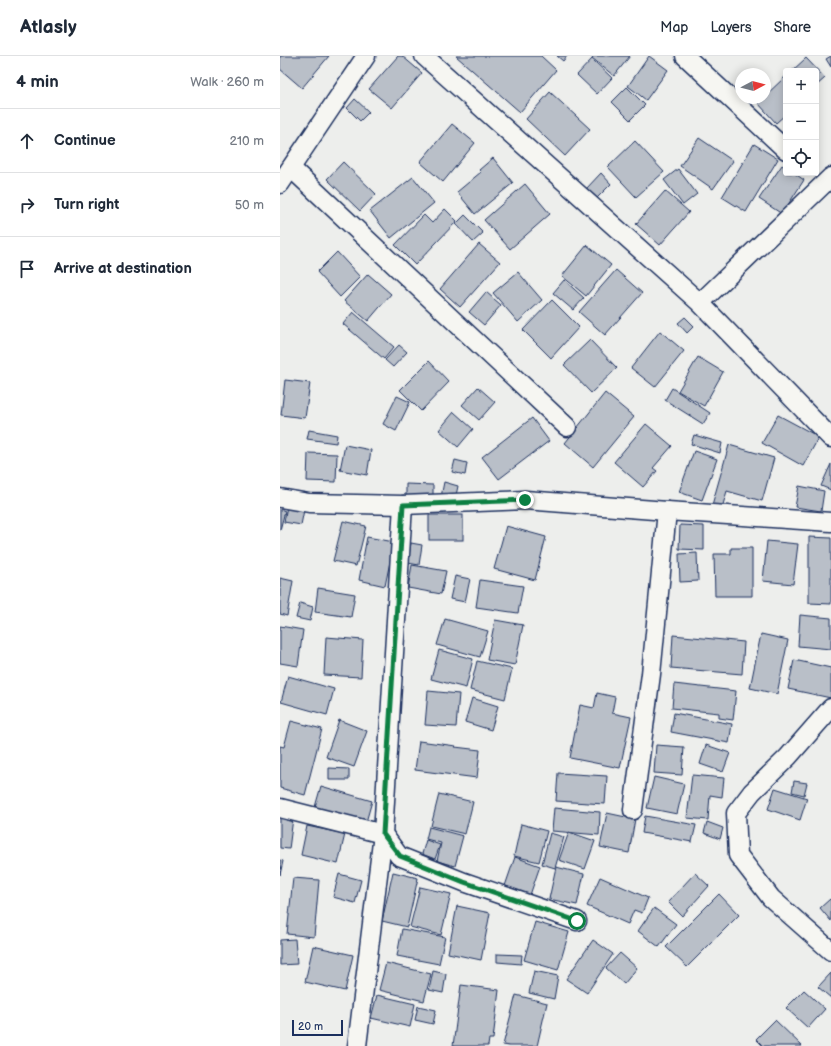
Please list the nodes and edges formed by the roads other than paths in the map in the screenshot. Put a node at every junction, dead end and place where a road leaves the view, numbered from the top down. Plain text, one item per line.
1 (366, 56) edge
2 (424, 56) edge
3 (685, 56) edge
4 (783, 147) edge
5 (290, 168) junction
6 (822, 178) edge
7 (280, 184) edge
8 (700, 303) junction
9 (567, 427) dead end
10 (831, 438) edge
11 (280, 498) edge
12 (403, 505) junction
13 (667, 511) junction
14 (831, 522) edge
15 (831, 708) edge
16 (280, 808) edge
17 (633, 810) dead end
18 (383, 834) junction
19 (577, 921) dead end
20 (831, 951) edge
21 (357, 1046) edge

1 - 5 street
2 - 8 street
3 - 4 street
5 - 7 street
5 - 9 street
6 - 8 street
8 - 10 street
11 - 12 street
12 - 13 street
12 - 18 street
13 - 14 street
13 - 17 street
15 - 20 street
16 - 18 street
18 - 19 street
18 - 21 street

